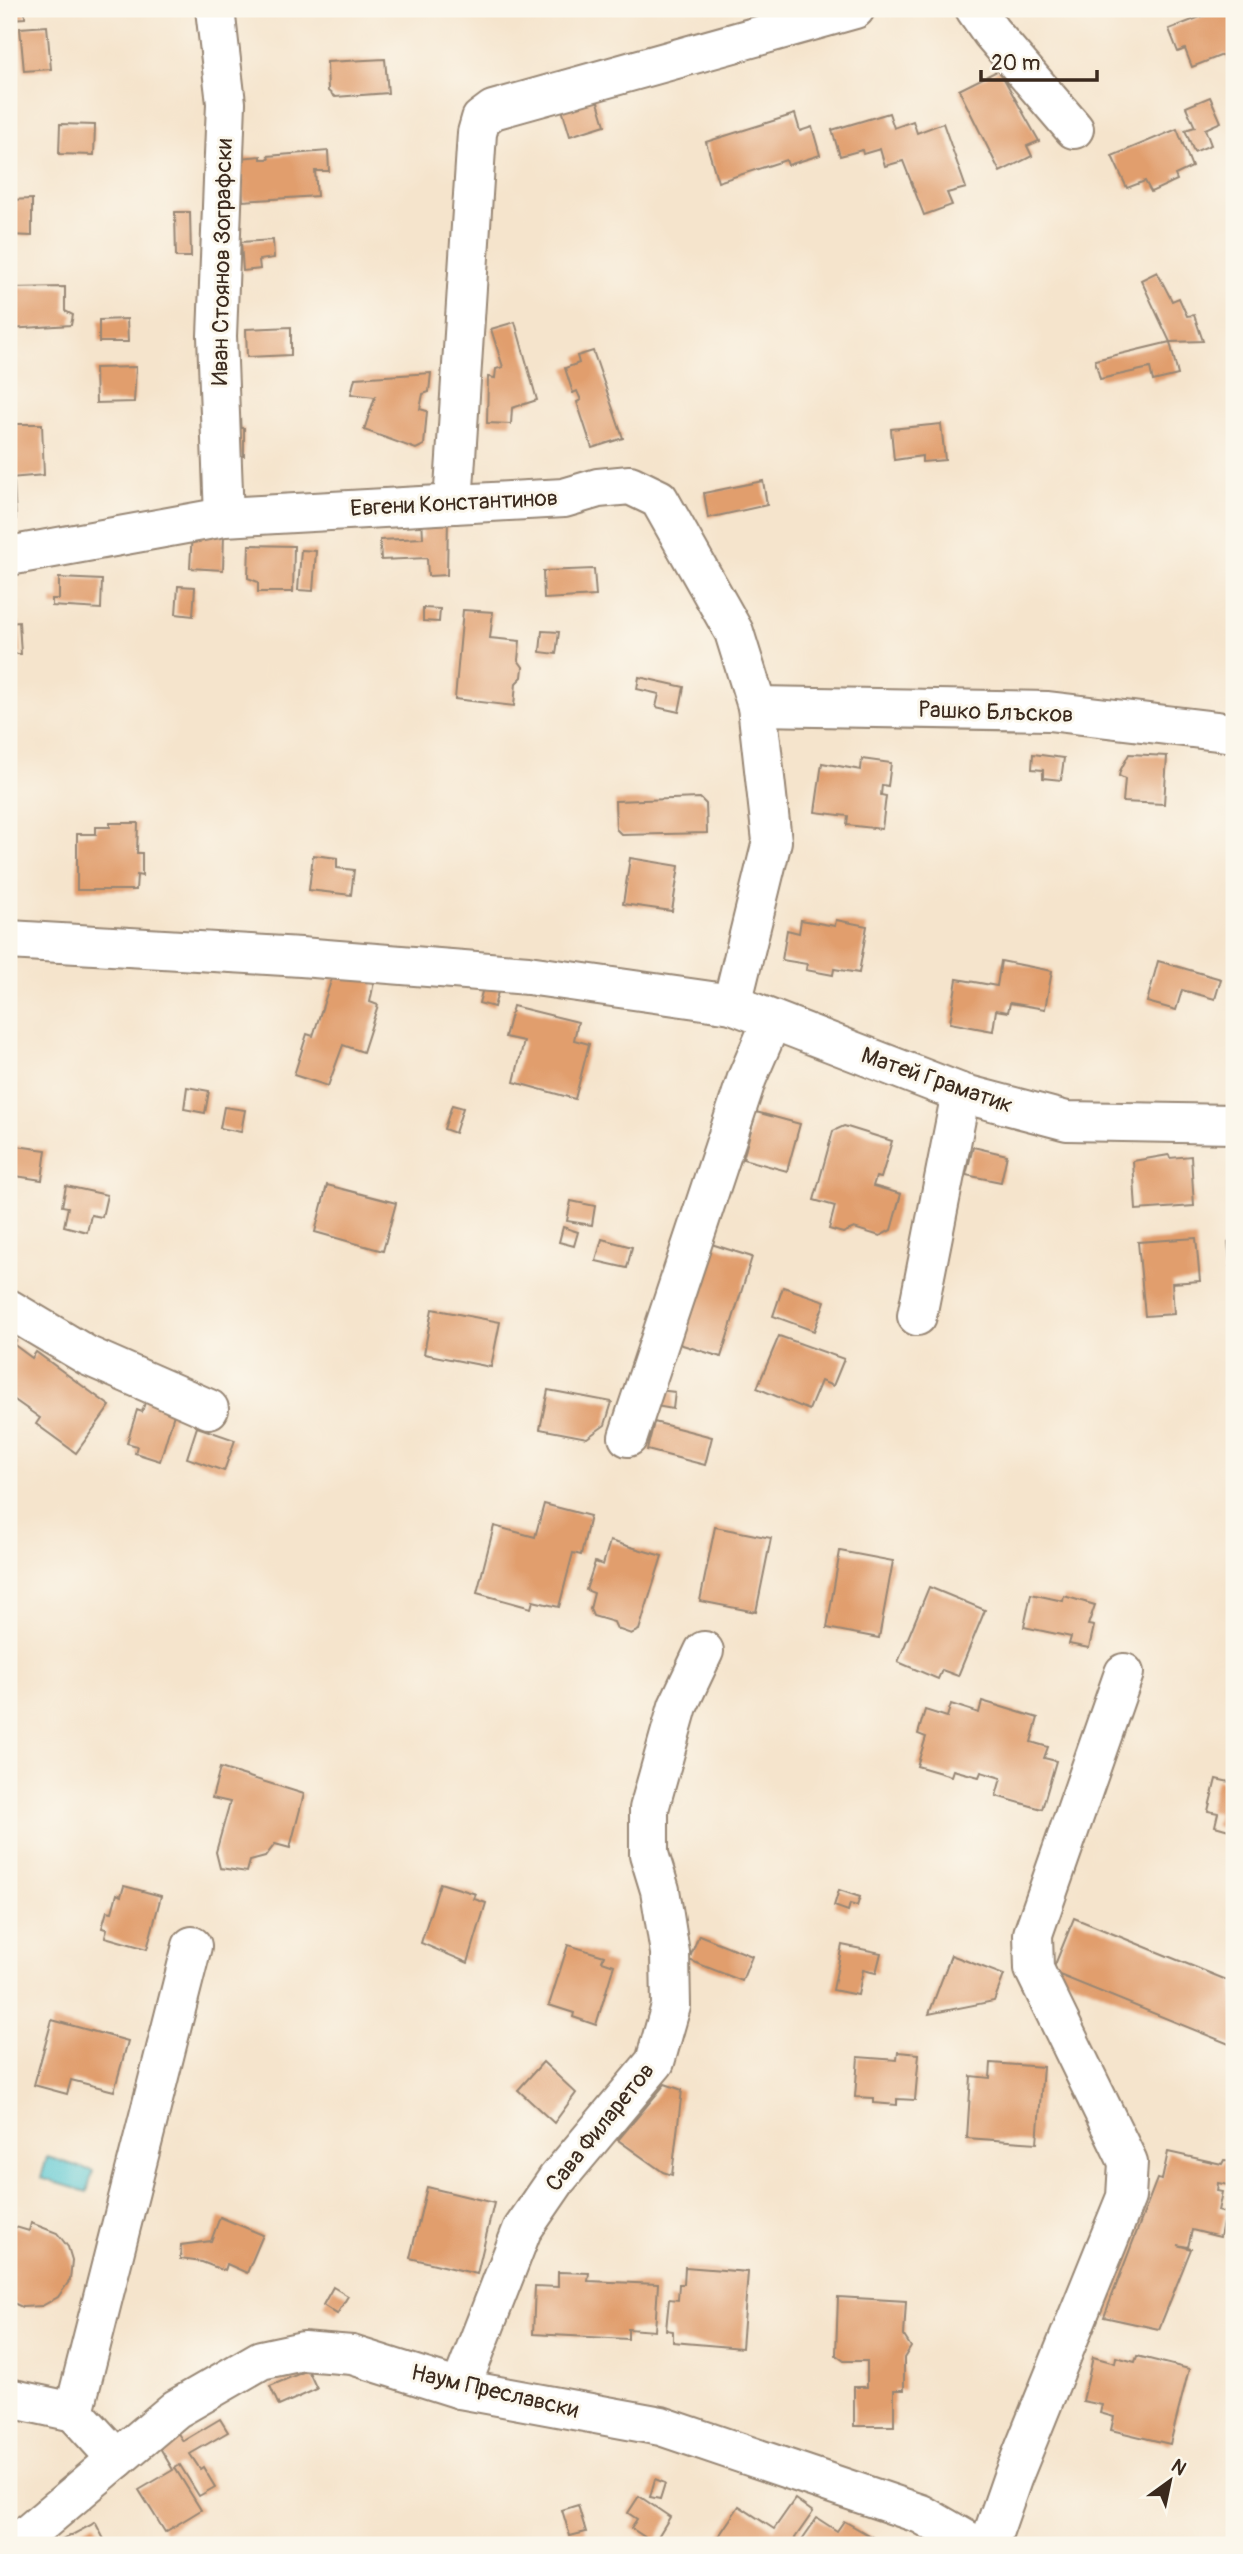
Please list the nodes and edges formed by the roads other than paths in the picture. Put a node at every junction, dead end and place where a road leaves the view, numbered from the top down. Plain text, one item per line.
1 (215, 9) edge
2 (855, 9) edge
3 (975, 9) edge
4 (1074, 129) dead end
5 (453, 504) junction
6 (224, 517) junction
7 (9, 555) edge
8 (757, 706) junction
9 (1234, 733) edge
10 (9, 940) edge
11 (732, 1004) junction
12 (772, 1020) junction
13 (961, 1094) junction
14 (1233, 1120) edge
15 (9, 1309) edge
16 (917, 1316) dead end
17 (209, 1409) dead end
18 (628, 1437) dead end
19 (704, 1651) dead end
20 (1124, 1674) dead end
21 (192, 1946) dead end
22 (460, 2389) junction
23 (9, 2398) edge
24 (74, 2412) junction
25 (117, 2459) junction
26 (15, 2545) edge
27 (975, 2545) edge
28 (989, 2545) edge

1 - 6 street, Иван Стоянов Зографски
2 - 5 street
3 - 4 street
5 - 6 street, Евгени Константинов
5 - 8 street, Евгени Константинов
6 - 7 street, Евгени Константинов
8 - 9 street, Рашко Блъсков
8 - 11 street, Евгени Константинов
10 - 11 street, Матей Граматик
11 - 12 street, Матей Граматик
12 - 13 street, Матей Граматик
12 - 18 street
13 - 14 street, Матей Граматик
13 - 16 street
15 - 17 street
19 - 22 street, Сава Филаретов
20 - 28 street
21 - 24 street
22 - 25 street, Наум Преславски
22 - 27 street, Наум Преславски
23 - 24 street
24 - 25 street
25 - 26 street, Наум Преславски

